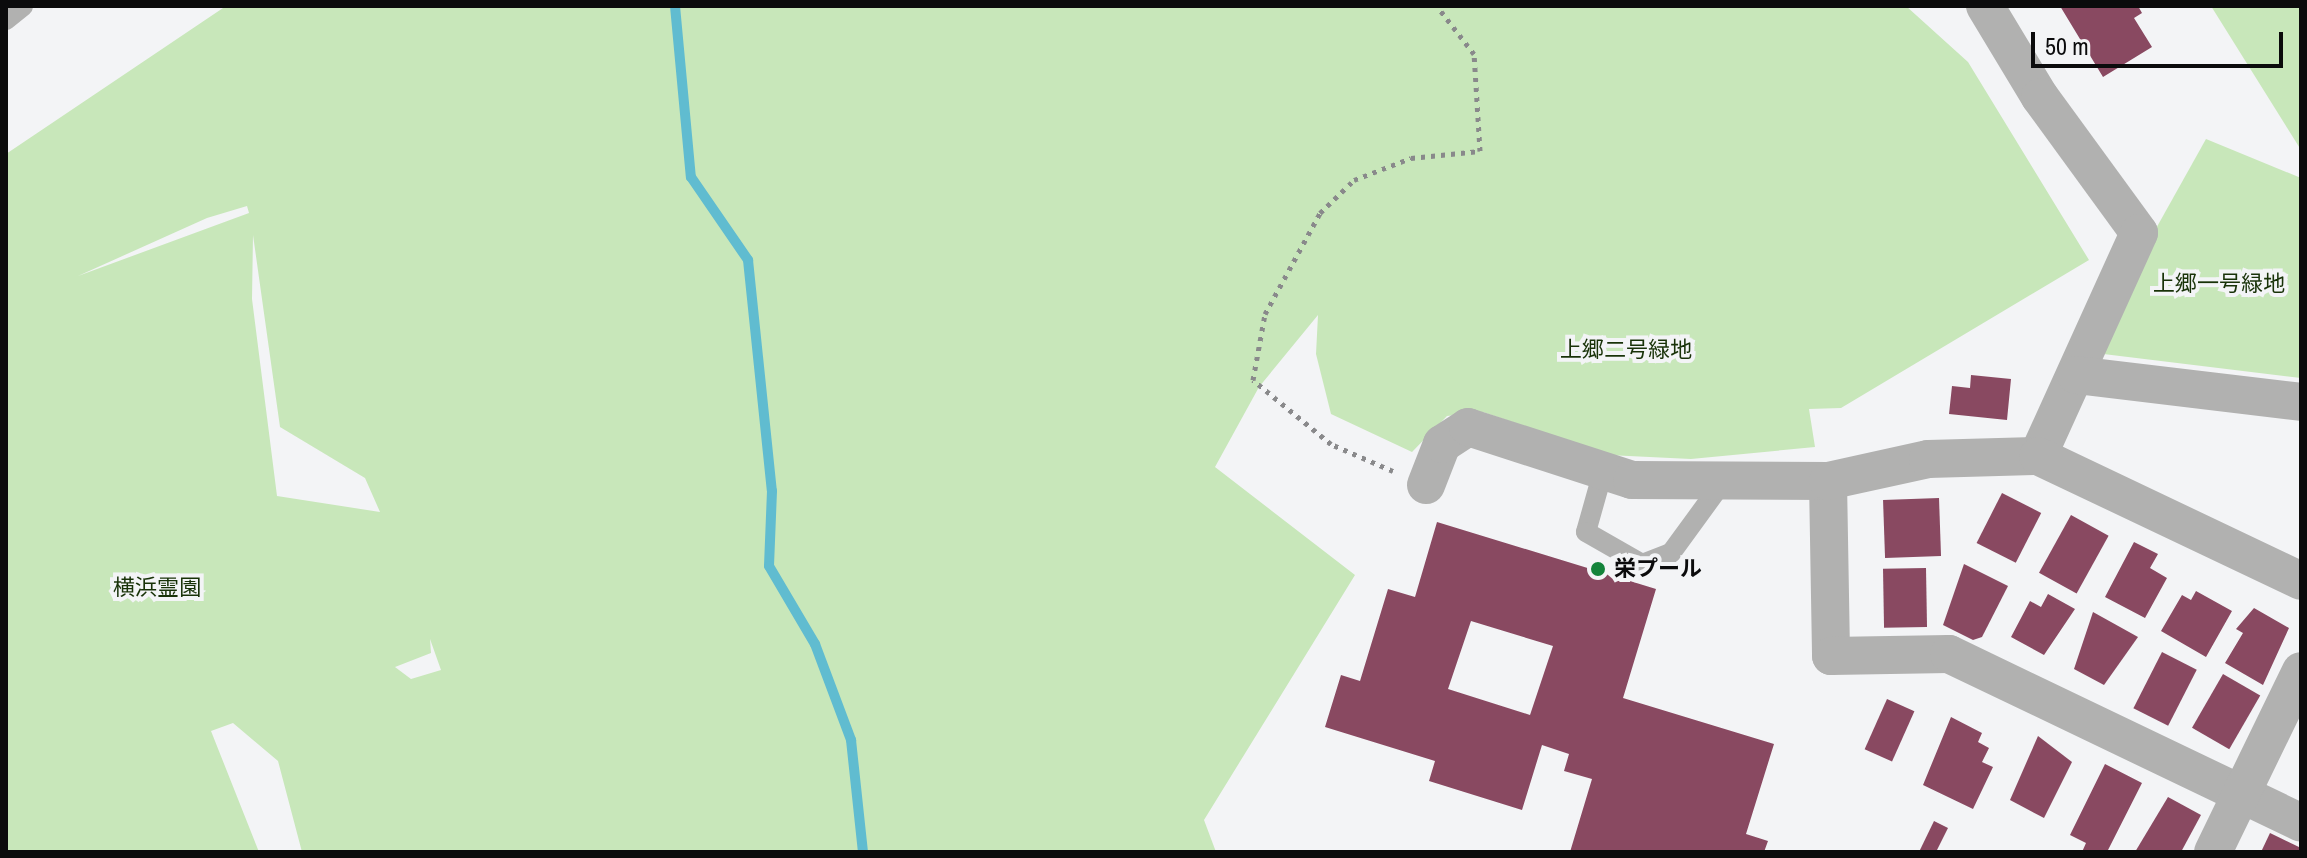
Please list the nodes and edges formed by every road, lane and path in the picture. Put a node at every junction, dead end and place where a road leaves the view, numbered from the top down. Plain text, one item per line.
1 (23, 6) edge
2 (1437, 6) edge
3 (1985, 6) edge
4 (6, 20) edge
5 (2076, 375) junction
6 (2301, 402) edge
7 (2038, 456) junction
8 (1602, 475) junction
9 (1725, 479) junction
10 (1828, 481) junction
11 (1426, 485) joint
12 (2301, 581) edge
13 (2301, 671) edge
14 (2240, 792) junction
15 (2301, 823) edge
16 (2213, 852) edge

1 - 4 lane
2 - 11 path
3 - 5 street
5 - 6 street
5 - 7 street
7 - 10 street
7 - 12 street
8 - 9 street
8 - 9 lane
8 - 11 street
9 - 10 street
10 - 14 street
13 - 14 street
14 - 15 street
14 - 16 street

